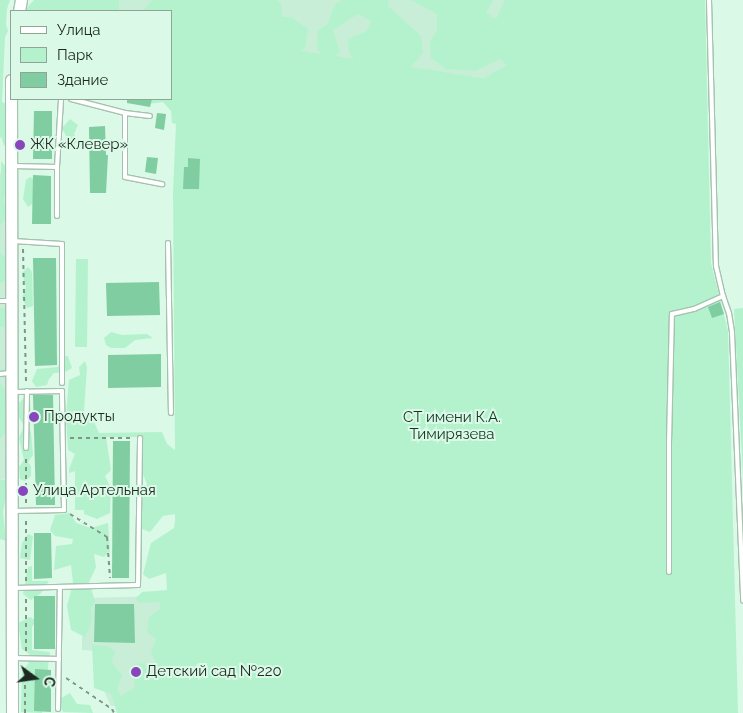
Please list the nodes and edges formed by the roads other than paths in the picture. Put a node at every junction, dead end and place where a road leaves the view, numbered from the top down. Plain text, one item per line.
1 (709, 0) edge
2 (11, 100) edge
3 (61, 100) edge
4 (74, 100) edge
5 (125, 113) junction
6 (150, 116) dead end
7 (11, 166) junction
8 (57, 167) junction
9 (162, 184) dead end
10 (57, 216) dead end
11 (11, 241) junction
12 (168, 243) dead end
13 (723, 296) junction
14 (6, 301) edge
15 (6, 373) edge
16 (62, 383) dead end
17 (27, 391) junction
18 (11, 392) junction
19 (171, 413) dead end
20 (140, 438) road end
21 (26, 448) dead end
22 (13, 511) junction
23 (669, 572) dead end
24 (12, 588) junction
25 (60, 588) junction
26 (743, 601) edge
27 (12, 658) junction
28 (59, 659) junction
29 (58, 708) dead end
30 (12, 713) edge

1 - 13 lane
2 - 7 street
3 - 8 lane
4 - 5 lane
5 - 6 lane
5 - 9 lane
7 - 8 lane
7 - 11 street
8 - 10 lane
11 - 14 street
11 - 16 lane
12 - 19 lane
13 - 23 lane
13 - 26 lane
14 - 15 street
15 - 18 street
17 - 18 lane
17 - 21 lane
17 - 22 lane
18 - 22 street
20 - 25 lane
22 - 24 street
24 - 25 lane
24 - 27 street
25 - 28 lane
27 - 28 lane
27 - 30 street
28 - 29 lane

